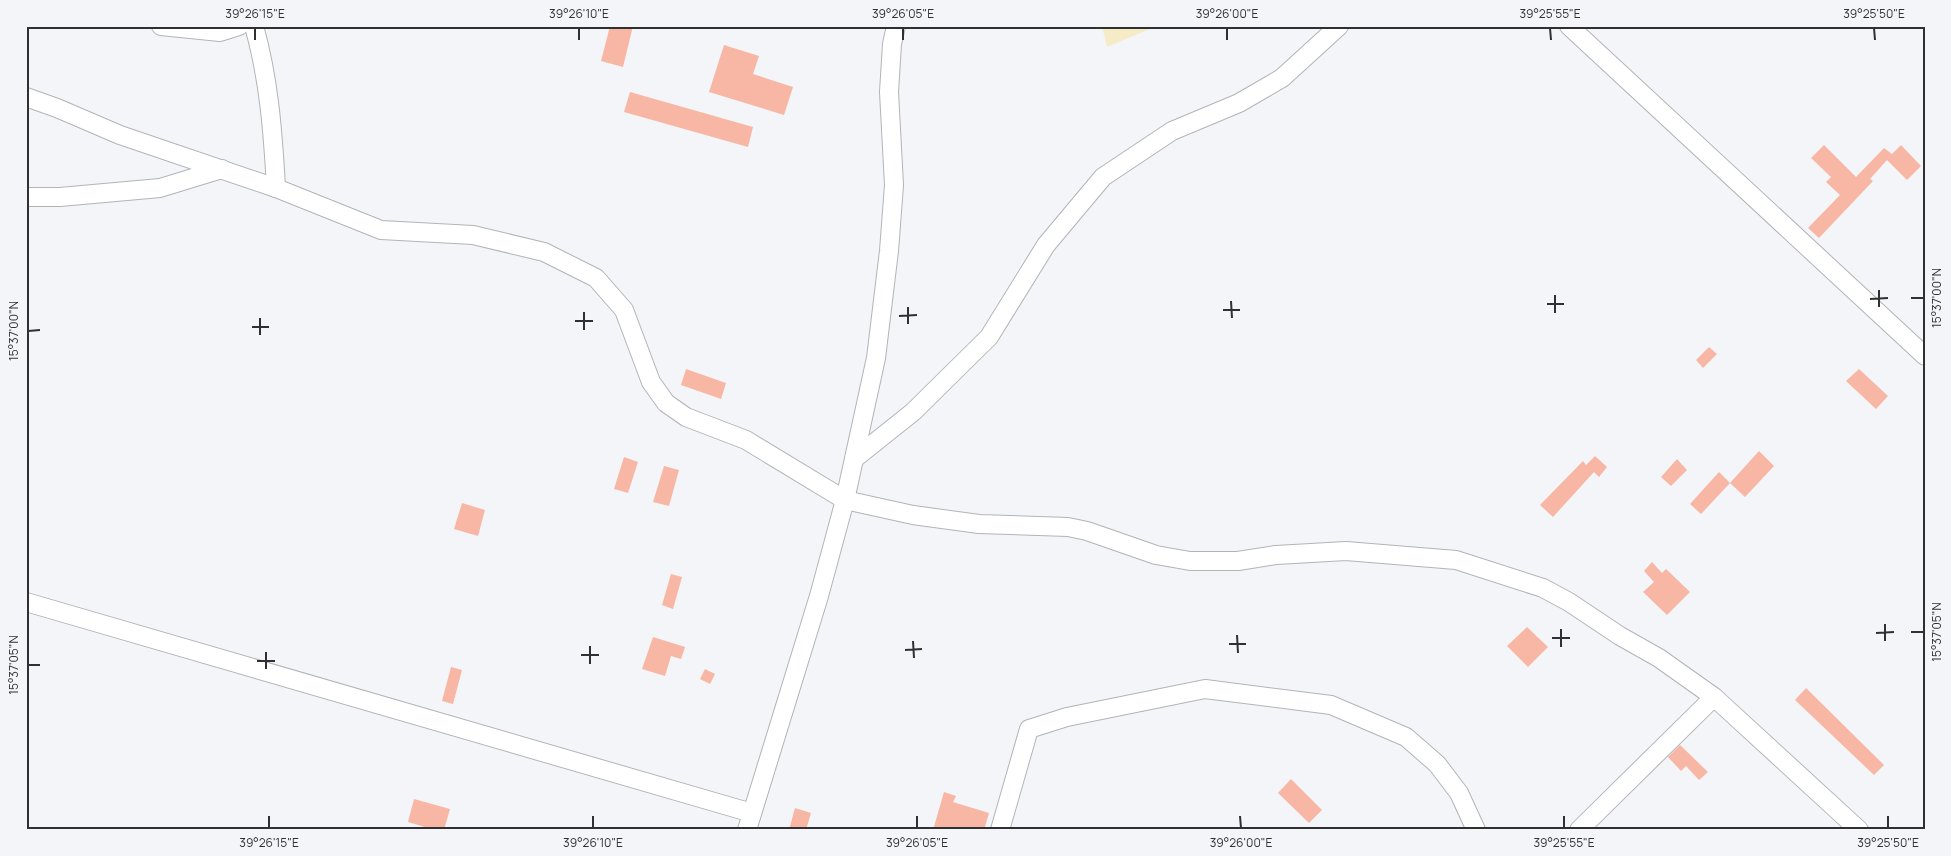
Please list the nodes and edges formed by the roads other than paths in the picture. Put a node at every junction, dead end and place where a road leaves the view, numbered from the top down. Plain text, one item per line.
1 (161, 26) edge
2 (239, 26) edge
3 (254, 26) edge
4 (896, 26) edge
5 (1339, 26) edge
6 (1569, 26) edge
7 (26, 97) edge
8 (222, 169) junction
9 (276, 188) junction
10 (26, 197) edge
11 (1925, 356) edge
12 (854, 459) junction
13 (845, 500) junction
14 (26, 602) edge
15 (1714, 697) junction
16 (752, 813) junction
17 (747, 830) edge
18 (1000, 830) edge
19 (1476, 830) edge
20 (1579, 830) edge
21 (1859, 830) edge

1 - 2 street
3 - 9 street
4 - 12 street
5 - 12 street
6 - 11 street
7 - 8 street
8 - 9 street
8 - 10 street
9 - 13 street
12 - 13 street
13 - 15 street
13 - 16 street
14 - 16 street
15 - 20 street
15 - 21 street
16 - 17 street
18 - 19 street

